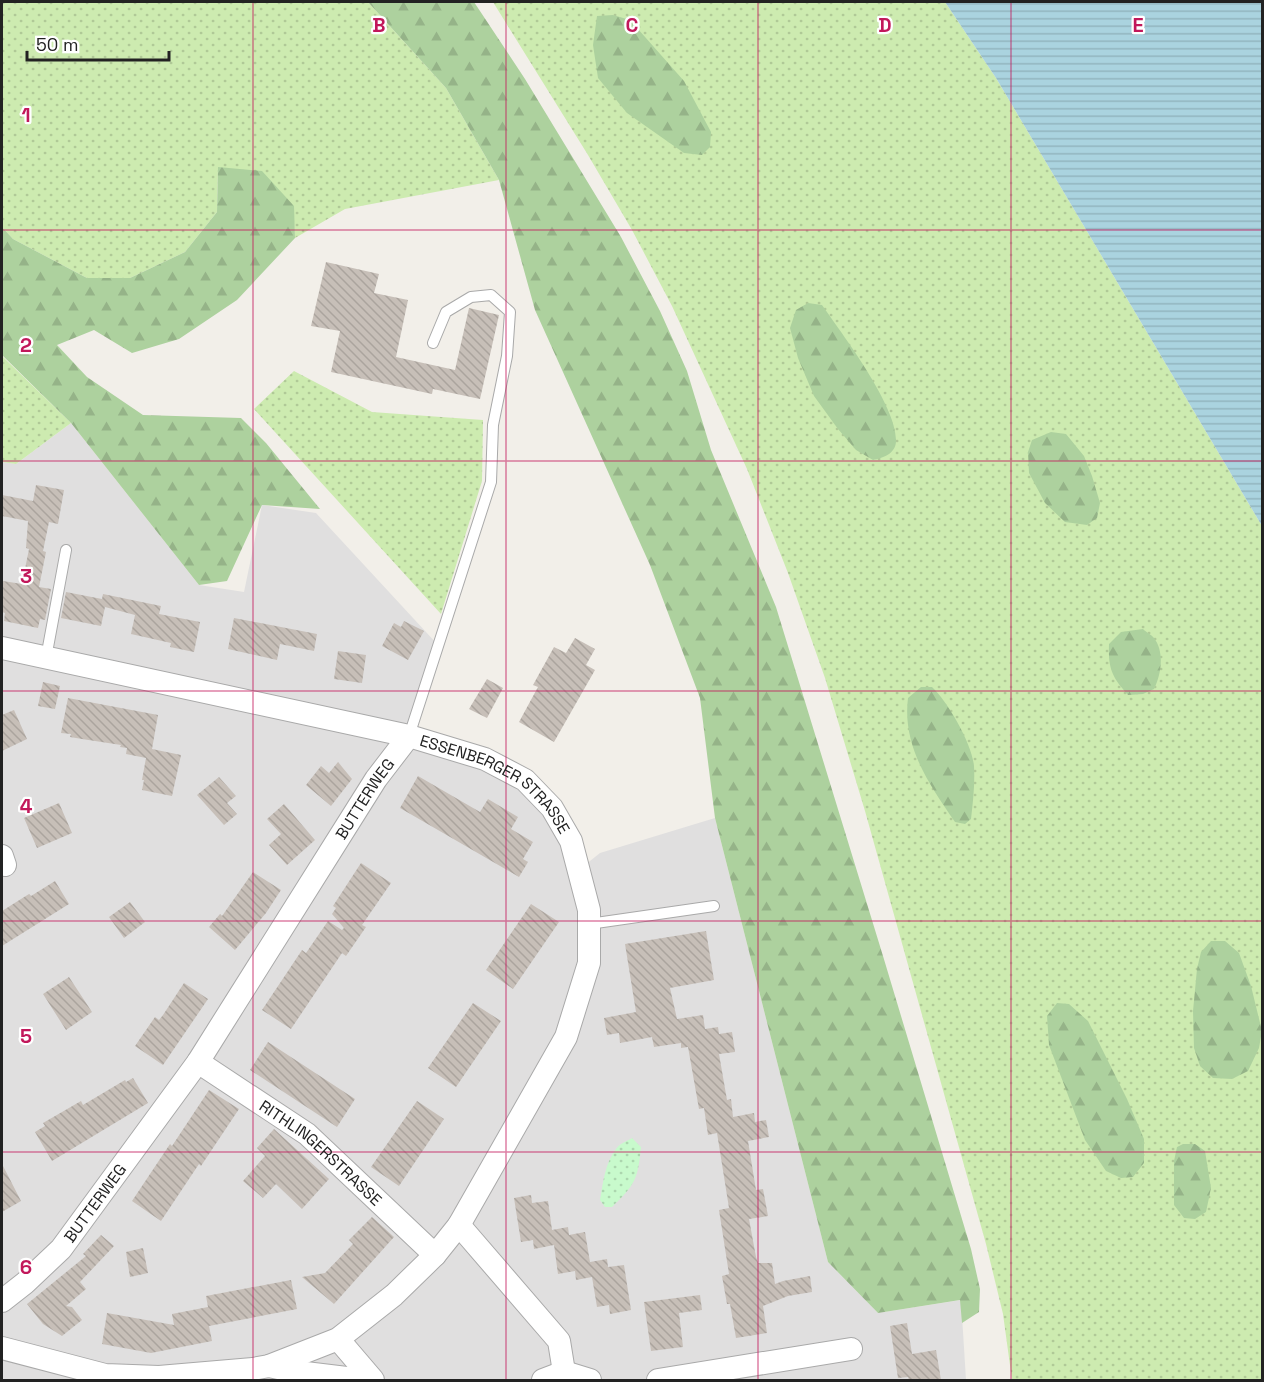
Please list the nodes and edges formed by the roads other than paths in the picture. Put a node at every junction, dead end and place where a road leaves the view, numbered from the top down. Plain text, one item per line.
1 (433, 344) dead end
2 (66, 550) dead end
3 (2, 648) edge
4 (46, 658) junction
5 (409, 736) junction
6 (714, 906) dead end
7 (589, 924) junction
8 (198, 1062) junction
9 (459, 1225) junction
10 (435, 1255) junction
11 (2, 1301) edge
12 (338, 1339) junction
13 (2, 1348) edge
14 (851, 1349) dead end
15 (258, 1372) edge
16 (564, 1372) junction
17 (363, 1380) edge
18 (373, 1380) edge
19 (543, 1380) edge
20 (590, 1380) edge
21 (658, 1380) edge

1 - 5 lane, BUTTERWEG
2 - 4 lane
3 - 4 street, ESSENBERGER STRASSE
4 - 5 street, ESSENBERGER STRASSE
5 - 7 street, ESSENBERGER STRASSE
5 - 8 street, BUTTERWEG
6 - 7 lane
7 - 9 street, ESSENBERGER STRASSE
8 - 10 street, RITHLINGERSTRASSE
8 - 11 street, BUTTERWEG
9 - 10 street, ESSENBERGER STRASSE
9 - 16 street
10 - 12 street, ESSENBERGER STRASSE
12 - 15 street, ESSENBERGER STRASSE
12 - 18 street
13 - 15 street
14 - 21 street
15 - 17 street
16 - 19 street
16 - 20 street

